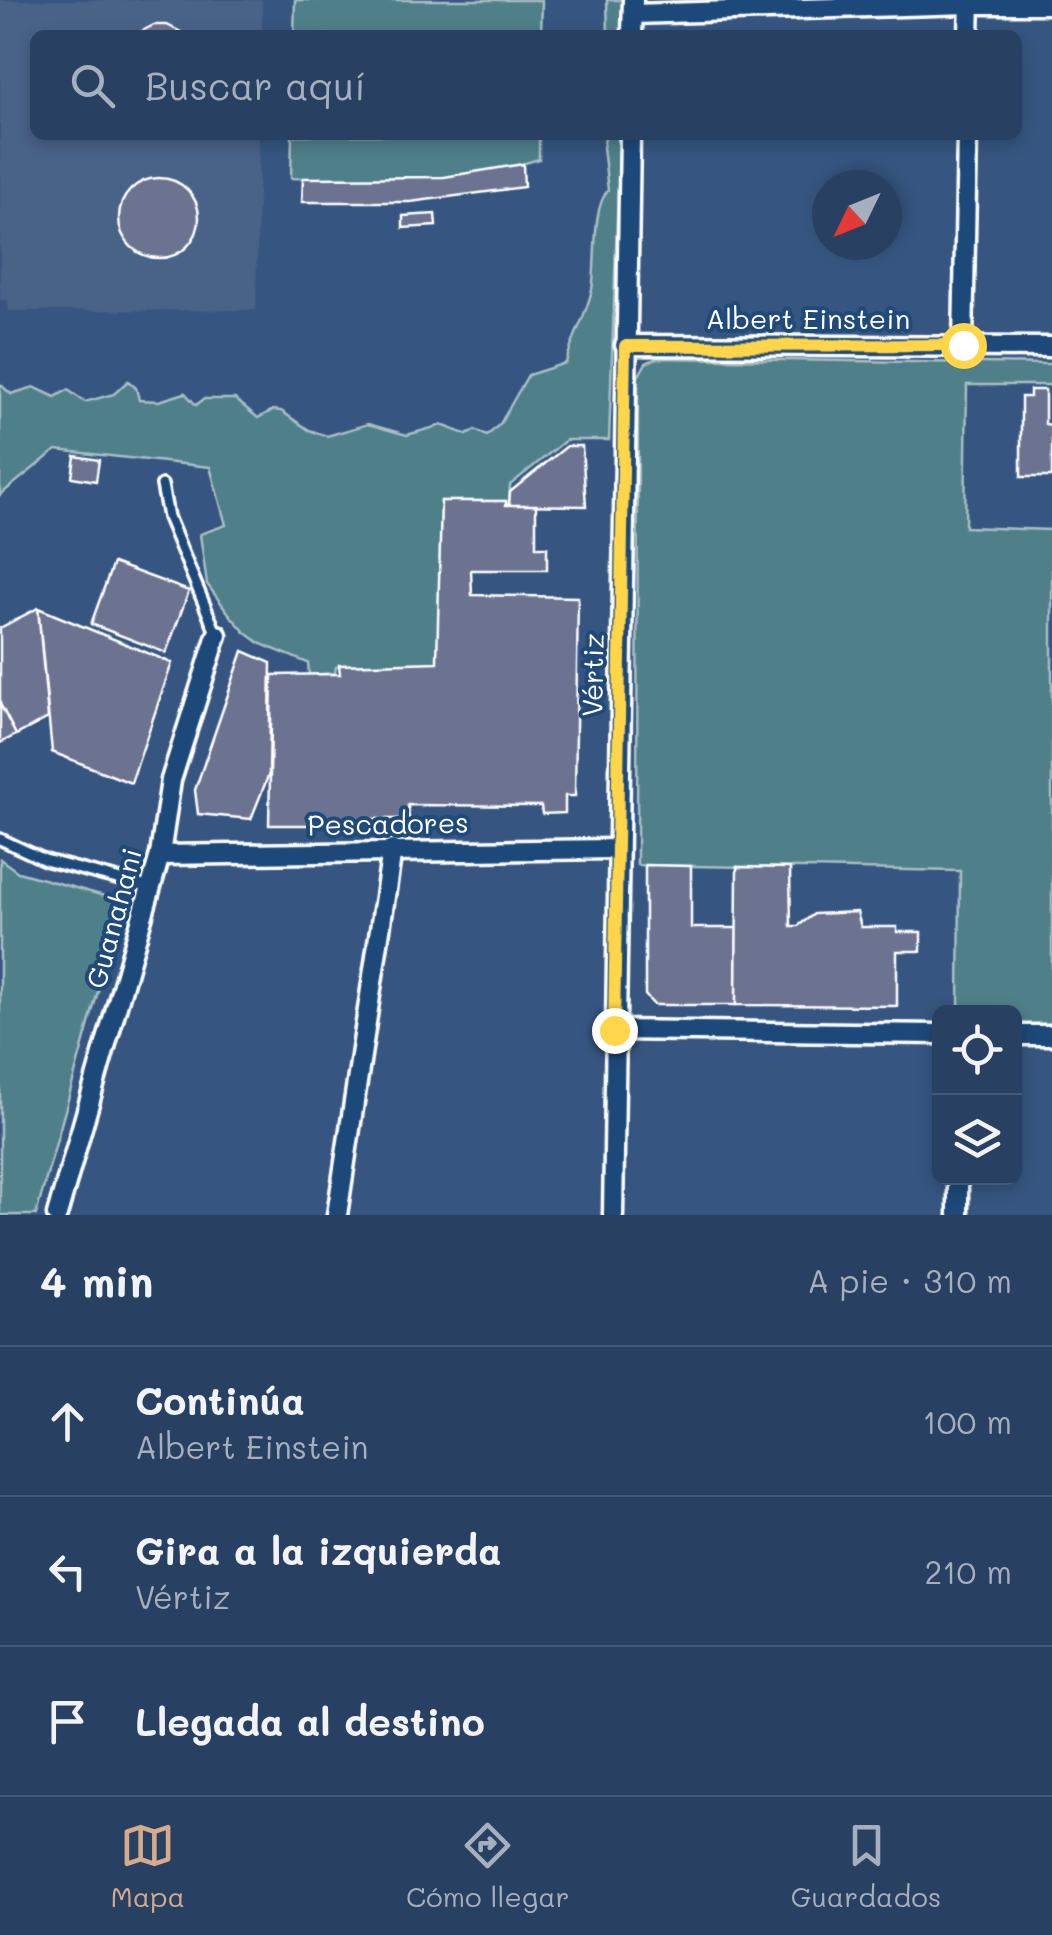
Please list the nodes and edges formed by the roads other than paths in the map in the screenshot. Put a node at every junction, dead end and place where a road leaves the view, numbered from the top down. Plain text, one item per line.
1 (970, 2) edge
2 (1052, 4) edge
3 (633, 7) edge
4 (969, 30) edge
5 (630, 140) edge
6 (967, 140) edge
7 (963, 345) junction
8 (625, 346) junction
9 (1052, 347) edge
10 (162, 486) dead end
11 (217, 636) joint
12 (0, 839) edge
13 (617, 849) junction
14 (392, 850) junction
15 (160, 855) junction
16 (151, 888) junction
17 (614, 1030) junction
18 (932, 1034) edge
19 (1022, 1035) edge
20 (1052, 1035) edge
21 (958, 1185) edge
22 (57, 1215) edge
23 (337, 1215) edge
24 (612, 1215) edge
25 (958, 1215) edge

1 - 2 street
1 - 3 street
1 - 4 street
5 - 8 street, Vértiz
6 - 7 street
7 - 8 street, Albert Einstein
7 - 9 street, Albert Einstein
8 - 13 street, Vértiz
10 - 11 lane
11 - 15 street, Guanahani
12 - 16 lane
13 - 14 street, Pescadores
13 - 17 street, Vértiz
14 - 15 street, Pescadores
14 - 23 street
15 - 16 street, Guanahani
16 - 22 street, Guanahani
17 - 18 street
17 - 24 street, Vértiz
19 - 20 street
21 - 25 street

